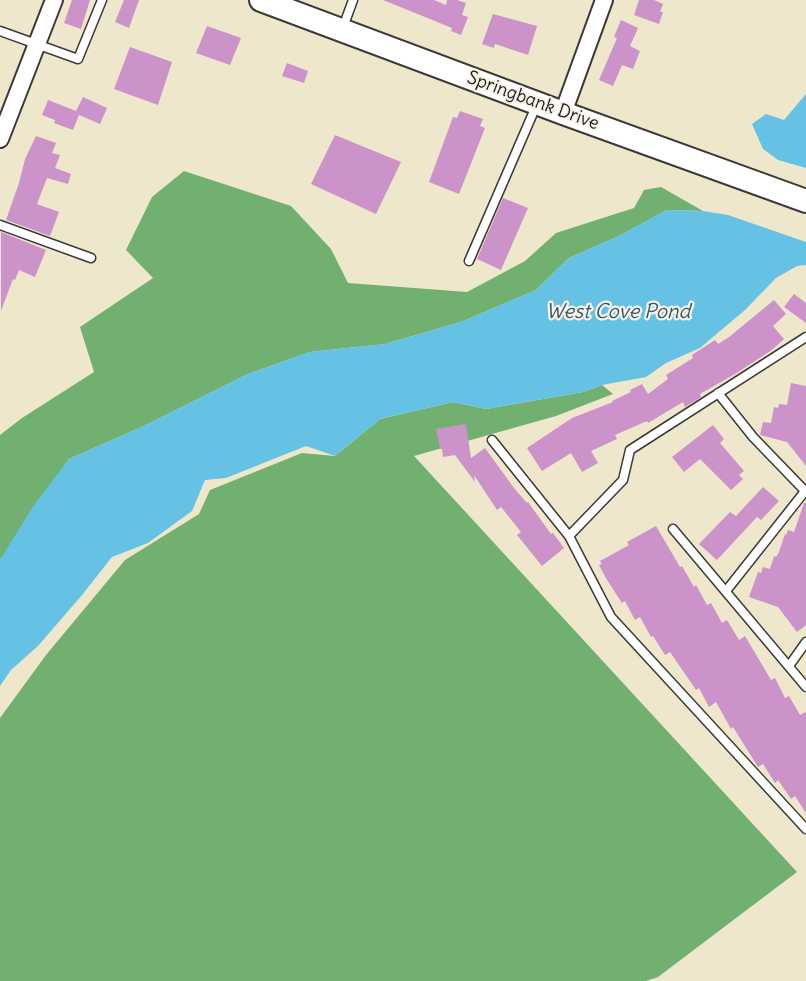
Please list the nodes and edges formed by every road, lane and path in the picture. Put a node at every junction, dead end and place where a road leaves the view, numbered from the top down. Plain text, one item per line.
1 (54, 0) edge
2 (102, 0) edge
3 (261, 0) edge
4 (353, 0) edge
5 (604, 0) edge
6 (342, 30) junction
7 (0, 31) edge
8 (37, 44) junction
9 (538, 103) junction
10 (563, 113) junction
11 (0, 139) edge
12 (806, 201) edge
13 (0, 225) edge
14 (92, 258) dead end
15 (470, 261) dead end
16 (806, 337) edge
17 (718, 393) junction
18 (492, 440) dead end
19 (806, 491) edge
20 (673, 529) dead end
21 (569, 536) junction
22 (726, 591) junction
23 (806, 642) edge
24 (789, 666) junction
25 (806, 687) edge
26 (806, 829) edge

1 - 8 street
2 - 8 lane
3 - 6 main road, Springbank Drive
4 - 6 lane
5 - 10 street
6 - 9 main road, Springbank Drive
7 - 8 lane
8 - 11 street
9 - 10 main road, Springbank Drive
9 - 15 lane
10 - 12 main road, Springbank Drive
13 - 14 lane
16 - 17 lane
17 - 19 lane
17 - 21 lane
18 - 21 lane
19 - 22 lane
20 - 22 lane
21 - 26 lane
22 - 24 lane
23 - 24 lane
24 - 25 lane

